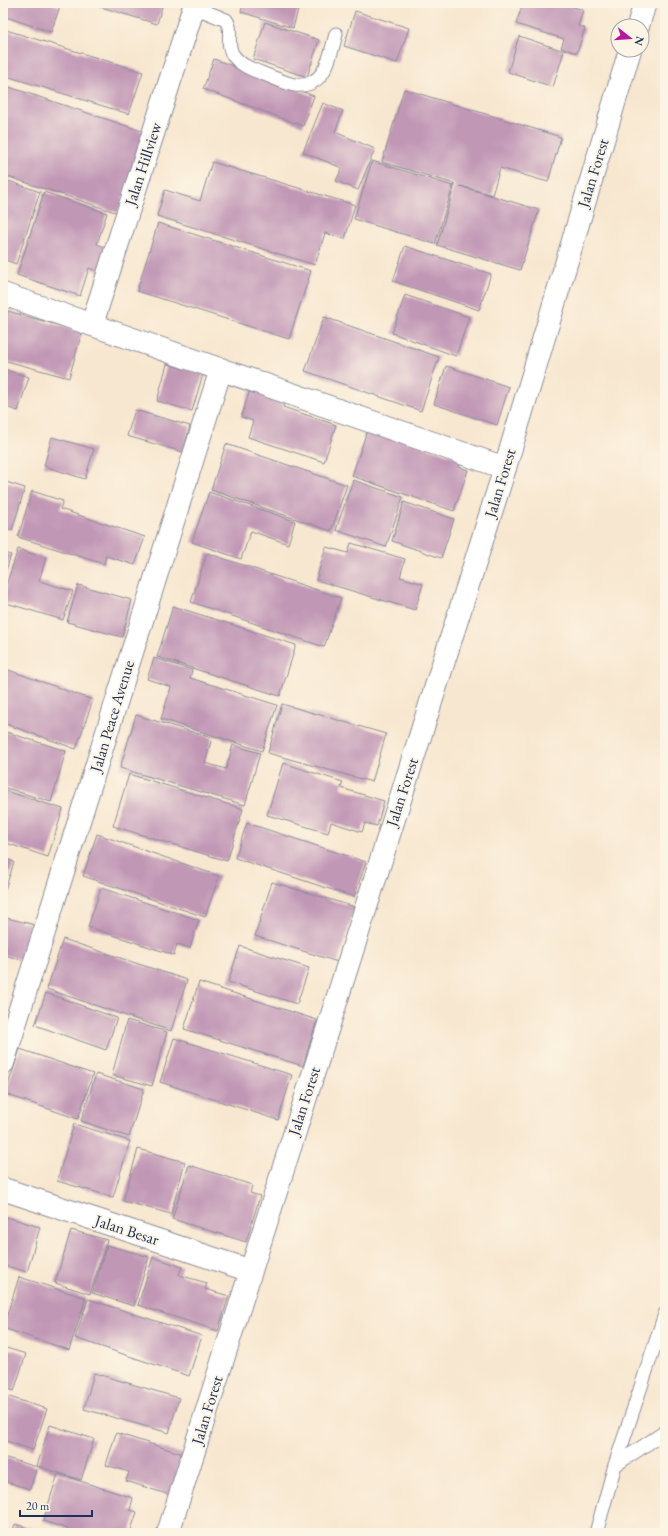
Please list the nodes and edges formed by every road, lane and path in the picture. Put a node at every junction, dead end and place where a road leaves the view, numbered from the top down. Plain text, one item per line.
1 (645, 3) edge
2 (194, 5) edge
3 (640, 18) edge
4 (336, 34) dead end
5 (628, 58) edge
6 (3, 294) edge
7 (92, 324) junction
8 (221, 369) junction
9 (505, 468) junction
10 (3, 1063) edge
11 (3, 1189) edge
12 (251, 1271) junction
13 (665, 1314) edge
14 (665, 1432) edge
15 (615, 1465) junction
16 (168, 1533) edge
17 (596, 1533) edge

1 - 3 street
2 - 4 lane
2 - 7 street, Jalan Hillview
5 - 9 street, Jalan Forest
6 - 7 street
7 - 8 street
8 - 9 street
8 - 10 street, Jalan Peace Avenue
9 - 12 street, Jalan Forest
11 - 12 street, Jalan Besar
12 - 16 street, Jalan Forest
13 - 15 lane
14 - 15 lane
15 - 17 lane

